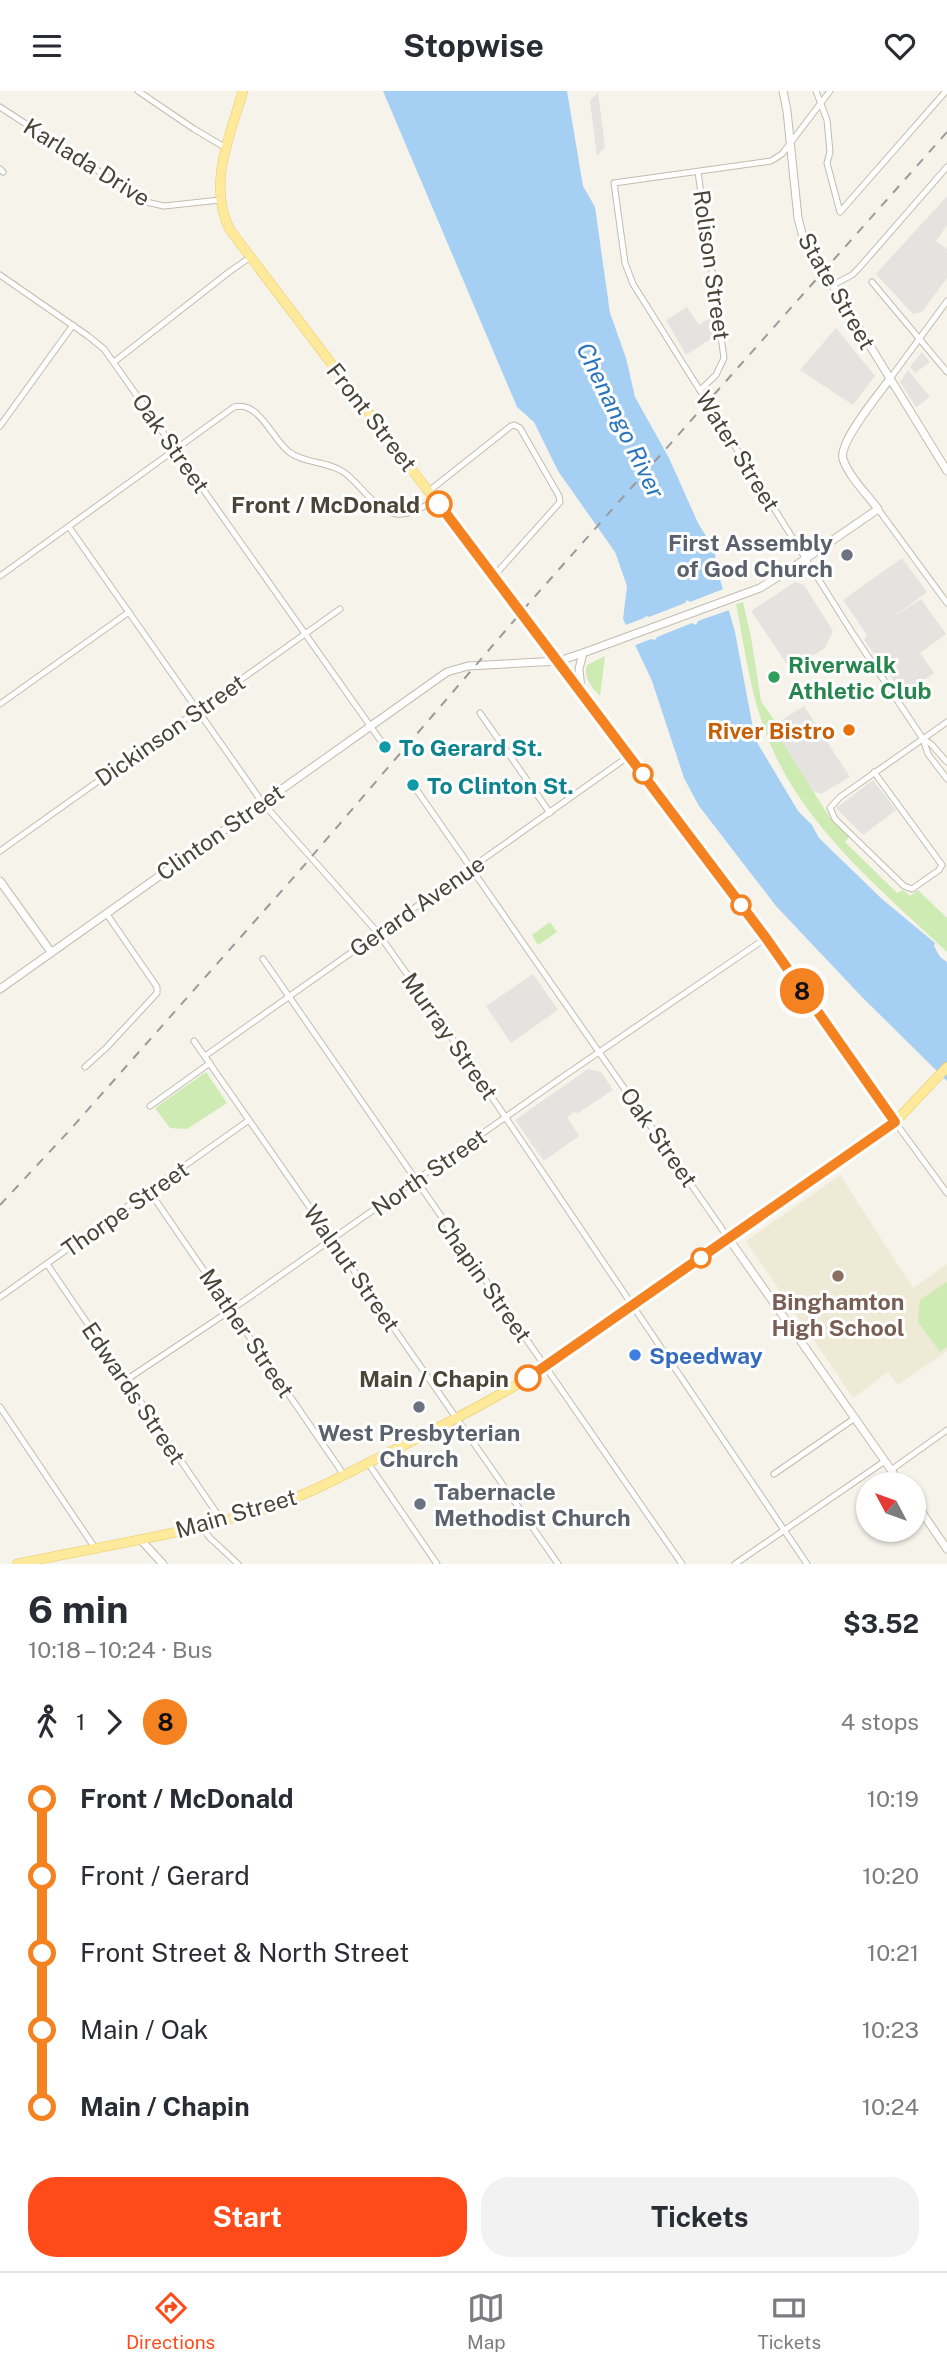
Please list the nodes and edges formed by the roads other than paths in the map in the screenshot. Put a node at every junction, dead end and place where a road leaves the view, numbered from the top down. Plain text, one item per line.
1 (138, 91) edge
2 (243, 91) edge
3 (783, 91) edge
4 (816, 91) edge
5 (830, 91) edge
6 (946, 91) edge
7 (822, 102) junction
8 (0, 107) edge
9 (791, 143) junction
10 (227, 148) junction
11 (947, 167) edge
12 (698, 173) junction
13 (220, 200) junction
14 (250, 258) junction
15 (0, 275) edge
16 (872, 282) dead end
17 (831, 286) junction
18 (947, 301) edge
19 (73, 325) junction
20 (920, 338) junction
21 (114, 362) junction
22 (947, 372) edge
23 (889, 380) junction
24 (700, 390) junction
25 (0, 426) edge
26 (175, 450) junction
27 (947, 471) edge
28 (429, 491) junction
29 (436, 501) junction
30 (878, 509) junction
31 (69, 527) junction
32 (805, 559) junction
33 (0, 576) edge
34 (494, 576) junction
35 (947, 603) edge
36 (340, 609) dead end
37 (130, 612) junction
38 (305, 634) junction
39 (583, 653) junction
40 (559, 661) junction
41 (581, 691) junction
42 (0, 703) edge
43 (199, 710) junction
44 (480, 713) dead end
45 (947, 722) edge
46 (371, 726) junction
47 (923, 740) junction
48 (383, 744) dead end
49 (629, 756) junction
50 (947, 762) edge
51 (874, 772) junction
52 (947, 779) edge
53 (416, 789) dead end
54 (262, 802) junction
55 (550, 813) junction
56 (0, 851) edge
57 (471, 868) junction
58 (0, 881) edge
59 (106, 913) junction
60 (378, 933) junction
61 (766, 938) junction
62 (51, 952) junction
63 (263, 959) dead end
64 (0, 989) edge
65 (289, 997) junction
66 (194, 1041) dead end
67 (600, 1052) junction
68 (205, 1056) junction
69 (210, 1063) junction
70 (85, 1067) dead end
71 (947, 1067) edge
72 (150, 1106) dead end
73 (506, 1118) junction
74 (249, 1121) junction
75 (895, 1122) junction
76 (416, 1181) junction
77 (150, 1192) junction
78 (947, 1193) edge
79 (331, 1239) junction
80 (729, 1239) junction
81 (47, 1264) junction
82 (0, 1297) edge
83 (633, 1305) junction
84 (231, 1310) junction
85 (546, 1366) junction
86 (126, 1380) junction
87 (1, 1413) edge
88 (855, 1418) junction
89 (457, 1419) junction
90 (947, 1430) edge
91 (885, 1461) junction
92 (368, 1463) junction
93 (891, 1470) joint
94 (774, 1474) dead end
95 (344, 1475) junction
96 (926, 1518) edge
97 (222, 1521) junction
98 (201, 1526) junction
99 (784, 1530) junction
100 (140, 1539) junction
101 (96, 1548) junction
102 (947, 1549) edge
103 (17, 1564) edge
104 (163, 1564) edge
105 (238, 1564) edge
106 (437, 1564) edge
107 (558, 1564) edge
108 (682, 1564) edge
109 (736, 1564) edge
110 (807, 1564) edge

1 - 10 street
2 - 10 main road, Front Street
3 - 9 street, State Street
4 - 7 street
5 - 7 street
6 - 7 street
7 - 9 street
8 - 13 street, Karlada Drive
9 - 12 street
9 - 17 street, State Street
10 - 13 main road, Front Street
11 - 17 street
12 - 24 street, Rolison Street
12 - 24 street, Water Street
13 - 14 main road, Front Street
14 - 21 street
14 - 28 main road, Front Street
15 - 19 street, Oak Street
16 - 20 street
17 - 23 street, State Street
18 - 20 street
19 - 21 street, Oak Street
19 - 25 street
20 - 22 street
20 - 23 street
21 - 26 street, Oak Street
23 - 27 street, State Street
23 - 30 street
24 - 32 street, Water Street
26 - 29 street
26 - 31 street
26 - 38 street, Oak Street
28 - 29 main road, Front Street
28 - 34 street
29 - 34 main road, Front Street
30 - 32 street, Clinton Street
30 - 35 street
31 - 33 street
31 - 37 street, Murray Street
32 - 39 street, Clinton Street
32 - 47 street, Water Street
34 - 40 main road, Front Street
36 - 38 street, Dickinson Street
37 - 42 street
37 - 43 street, Murray Street
38 - 43 street, Dickinson Street
38 - 46 street, Oak Street
39 - 40 street, Clinton Street
39 - 41 street
40 - 41 main road, Front Street
40 - 46 street, Clinton Street
41 - 49 main road, Front Street
43 - 54 street, Murray Street
43 - 56 street, Dickinson Street
44 - 55 street
45 - 47 street
46 - 48 street, Oak Street
46 - 54 street, Clinton Street
47 - 50 street, Water Street
47 - 51 street
47 - 52 street, Water Street
49 - 55 street, Gerard Avenue
49 - 61 main road, Front Street
51 - 51 street
53 - 57 street, Oak Street
54 - 59 street, Clinton Street
54 - 60 street, Murray Street
55 - 57 street, Gerard Avenue
57 - 60 street, Gerard Avenue
57 - 67 street, Oak Street
58 - 62 street
59 - 62 street, Clinton Street
59 - 70 street
60 - 65 street, Gerard Avenue
60 - 73 street, Murray Street
61 - 67 street, North Street
61 - 75 main road, Front Street
62 - 64 street, Clinton Street
63 - 65 street, Chapin Street
65 - 68 street, Gerard Avenue
65 - 76 street, Chapin Street
66 - 68 street, Walnut Street
67 - 73 street, North Street
67 - 80 street, Oak Street
68 - 69 street, Walnut Street
69 - 72 street
69 - 74 street, Walnut Street
71 - 75 main road, Main Street
73 - 76 street, North Street
73 - 83 street, Murray Street
74 - 77 street, Thorpe Street
74 - 79 street, Walnut Street
75 - 78 street, Front Street
75 - 80 main road, Main Street
76 - 79 street, North Street
76 - 85 street, Chapin Street
77 - 81 street, Thorpe Street
77 - 84 street, Mather Street
79 - 84 street, North Street
79 - 89 street, Walnut Street
80 - 83 main road, Main Street
80 - 88 street, Oak Street
81 - 82 street, Thorpe Street
81 - 86 street, Edwards Street
83 - 85 main road, Main Street
83 - 99 street, Murray Street
84 - 86 street, North Street
84 - 95 street, Mather Street
85 - 89 main road, Main Street
85 - 108 street, Chapin Street
86 - 97 street, Edwards Street
87 - 101 street
88 - 91 street, Oak Street
88 - 94 street
89 - 92 main road, Main Street
89 - 107 street, Walnut Street
90 - 93 street
91 - 93 street, Oak Street
91 - 99 street
92 - 95 main road, Main Street
92 - 106 street
95 - 97 main road, Main Street
96 - 102 street
97 - 98 main road, Main Street
98 - 100 main road, Main Street
98 - 105 street
99 - 109 street
99 - 110 street, Murray Street
100 - 101 main road, Main Street
100 - 104 street
101 - 103 main road, Main Street

